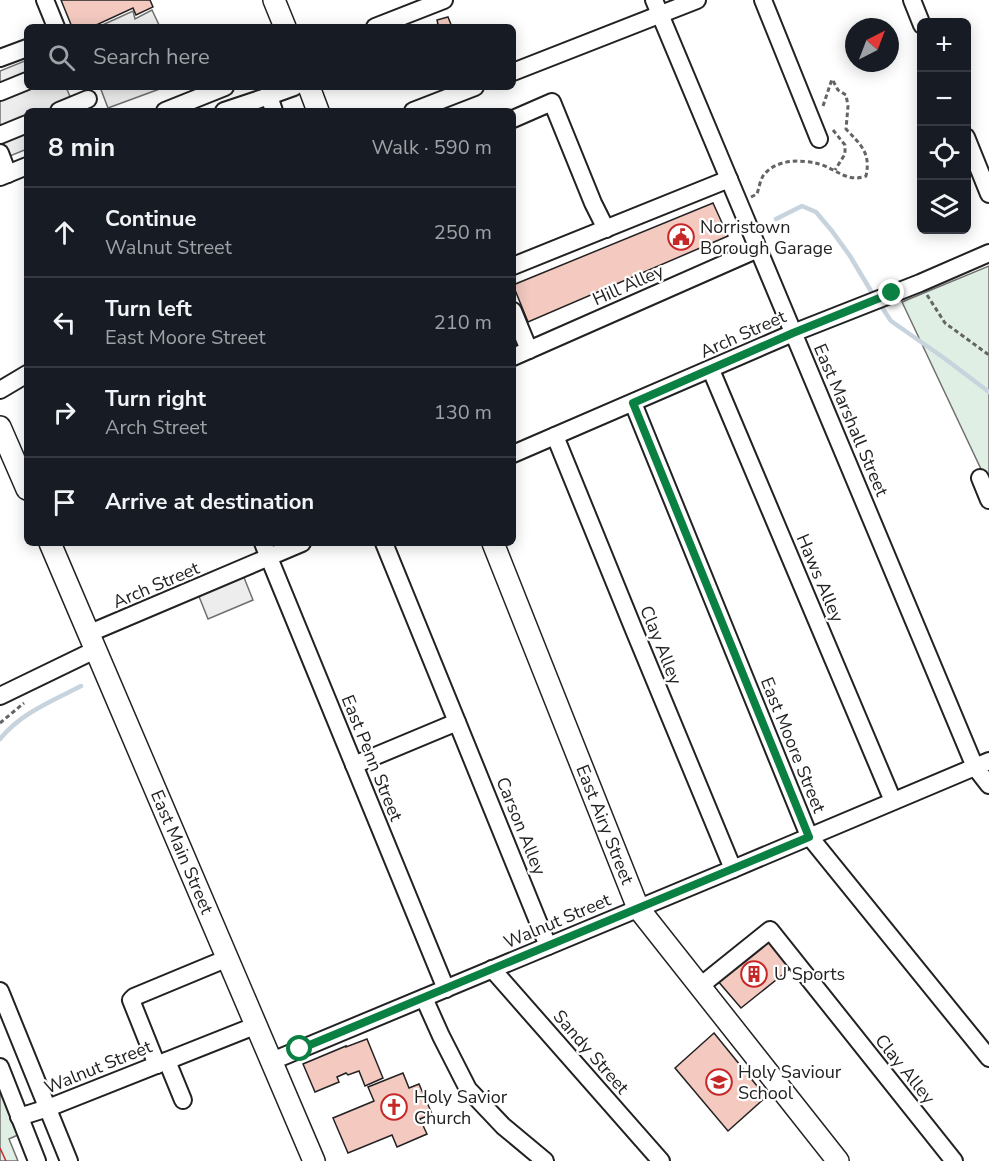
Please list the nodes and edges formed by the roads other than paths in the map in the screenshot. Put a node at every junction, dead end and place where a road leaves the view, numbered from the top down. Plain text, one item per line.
1 (45, 0) edge
2 (274, 0) edge
3 (444, 0) edge
4 (697, 0) edge
5 (763, 0) edge
6 (912, 0) edge
7 (657, 8) edge
8 (918, 18) edge
9 (55, 24) edge
10 (284, 24) edge
11 (383, 24) edge
12 (24, 49) edge
13 (0, 58) edge
14 (516, 71) edge
15 (24, 82) edge
16 (217, 90) edge
17 (288, 90) edge
18 (310, 90) edge
19 (467, 90) edge
20 (0, 92) edge
21 (271, 98) edge
22 (88, 99) edge
23 (194, 99) edge
24 (66, 108) edge
25 (172, 108) edge
26 (235, 108) edge
27 (317, 108) edge
28 (421, 108) edge
29 (516, 118) edge
30 (24, 125) edge
31 (825, 133) road end
32 (0, 135) edge
33 (971, 149) edge
34 (0, 153) edge
35 (24, 167) edge
36 (4, 176) edge
37 (729, 179) junction
38 (989, 194) edge
39 (606, 229) junction
40 (758, 249) junction
41 (989, 253) edge
42 (516, 265) edge
43 (516, 318) edge
44 (793, 333) junction
45 (530, 350) junction
46 (516, 356) edge
47 (711, 370) junction
48 (24, 376) edge
49 (0, 390) edge
50 (633, 403) junction
51 (0, 427) edge
52 (555, 436) junction
53 (516, 452) edge
54 (980, 478) dead end
55 (24, 482) edge
56 (989, 500) edge
57 (51, 546) edge
58 (288, 546) edge
59 (385, 546) edge
60 (494, 546) edge
61 (266, 551) edge
62 (93, 641) junction
63 (0, 695) edge
64 (457, 722) junction
65 (982, 764) edge
66 (354, 765) junction
67 (989, 785) edge
68 (893, 801) junction
69 (809, 837) junction
70 (733, 869) junction
71 (638, 908) junction
72 (548, 946) junction
73 (228, 958) junction
74 (492, 969) junction
75 (699, 987) junction
76 (446, 989) junction
77 (0, 991) edge
78 (424, 998) junction
79 (256, 1025) junction
80 (989, 1058) edge
81 (272, 1061) junction
82 (162, 1063) junction
83 (0, 1067) edge
84 (183, 1100) dead end
85 (48, 1108) junction
86 (19, 1117) junction
87 (37, 1161) edge
88 (69, 1161) edge
89 (314, 1161) edge
90 (545, 1161) edge
91 (661, 1161) edge
92 (838, 1161) edge
93 (954, 1161) edge

1 - 9 street
2 - 10 main road
3 - 11 street
4 - 7 street
5 - 31 street
6 - 8 street
7 - 14 street
7 - 37 street, East Marshall Street
12 - 13 street
15 - 20 street
16 - 23 street
17 - 21 street
18 - 27 main road
19 - 28 street
21 - 26 street
22 - 24 street
23 - 25 street
29 - 39 street
30 - 32 street
33 - 38 street
34 - 36 street
35 - 36 street
37 - 39 street
37 - 40 street, East Marshall Street
39 - 42 street
40 - 44 street, East Marshall Street
40 - 45 street, Hill Alley
41 - 44 street, Arch Street
43 - 45 street
44 - 47 street, Arch Street
44 - 65 street, East Marshall Street
45 - 46 street, Hill Alley
47 - 50 street, Arch Street
47 - 68 street, Haws Alley
48 - 49 street
50 - 52 street, Arch Street
50 - 69 street, East Moore Street
51 - 55 main road
52 - 53 street, Arch Street
52 - 70 street, Clay Alley
54 - 56 street
57 - 62 main road, East Main Street
58 - 61 street, Arch Street
59 - 64 street, Carson Alley
60 - 71 main road, East Airy Street
61 - 62 street, Arch Street
61 - 66 street, East Penn Street
62 - 63 street, Arch Street
62 - 73 main road, East Main Street
64 - 66 street
64 - 72 street, Carson Alley
65 - 67 street, East Marshall Street
65 - 68 street, Walnut Street
66 - 76 street, East Penn Street
68 - 69 street, Walnut Street
69 - 70 street, Walnut Street
69 - 80 street, East Moore Street
70 - 71 street, Walnut Street
71 - 72 street, Walnut Street
71 - 75 main road, East Airy Street
72 - 74 street, Walnut Street
73 - 79 main road, East Main Street
73 - 82 street
74 - 76 street, Walnut Street
74 - 91 street, Sandy Street
75 - 92 main road, East Airy Street
75 - 93 street, Clay Alley
76 - 78 street, Walnut Street
77 - 85 street
78 - 81 street, Walnut Street
78 - 90 street
79 - 81 main road, East Main Street
79 - 82 street, Walnut Street
81 - 89 main road, East Main Street
82 - 84 street
82 - 85 street, Walnut Street
83 - 86 street
85 - 86 street, Walnut Street
85 - 88 street
86 - 87 street

